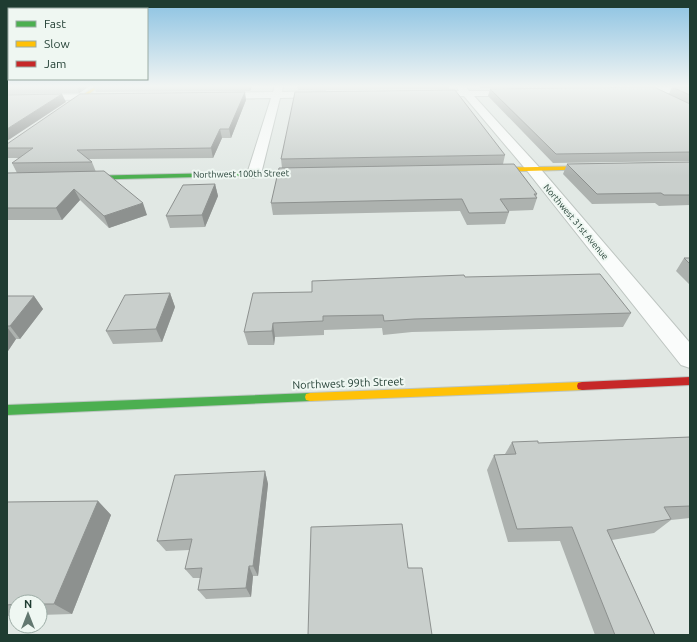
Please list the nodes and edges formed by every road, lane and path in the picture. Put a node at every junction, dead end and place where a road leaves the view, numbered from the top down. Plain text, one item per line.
1 (271, 116) edge
2 (486, 116) edge
3 (604, 168) edge
4 (533, 169) junction
5 (477, 170) edge
6 (317, 173) edge
7 (254, 174) junction
8 (71, 178) edge
9 (690, 359) edge
10 (690, 381) edge
11 (7, 410) edge

1 - 7 street
2 - 4 street, Northwest 31st Avenue
3 - 4 street
4 - 5 street
4 - 9 street, Northwest 31st Avenue
6 - 7 street, Northwest 100th Street
7 - 8 street, Northwest 100th Street
10 - 11 street, Northwest 99th Street

